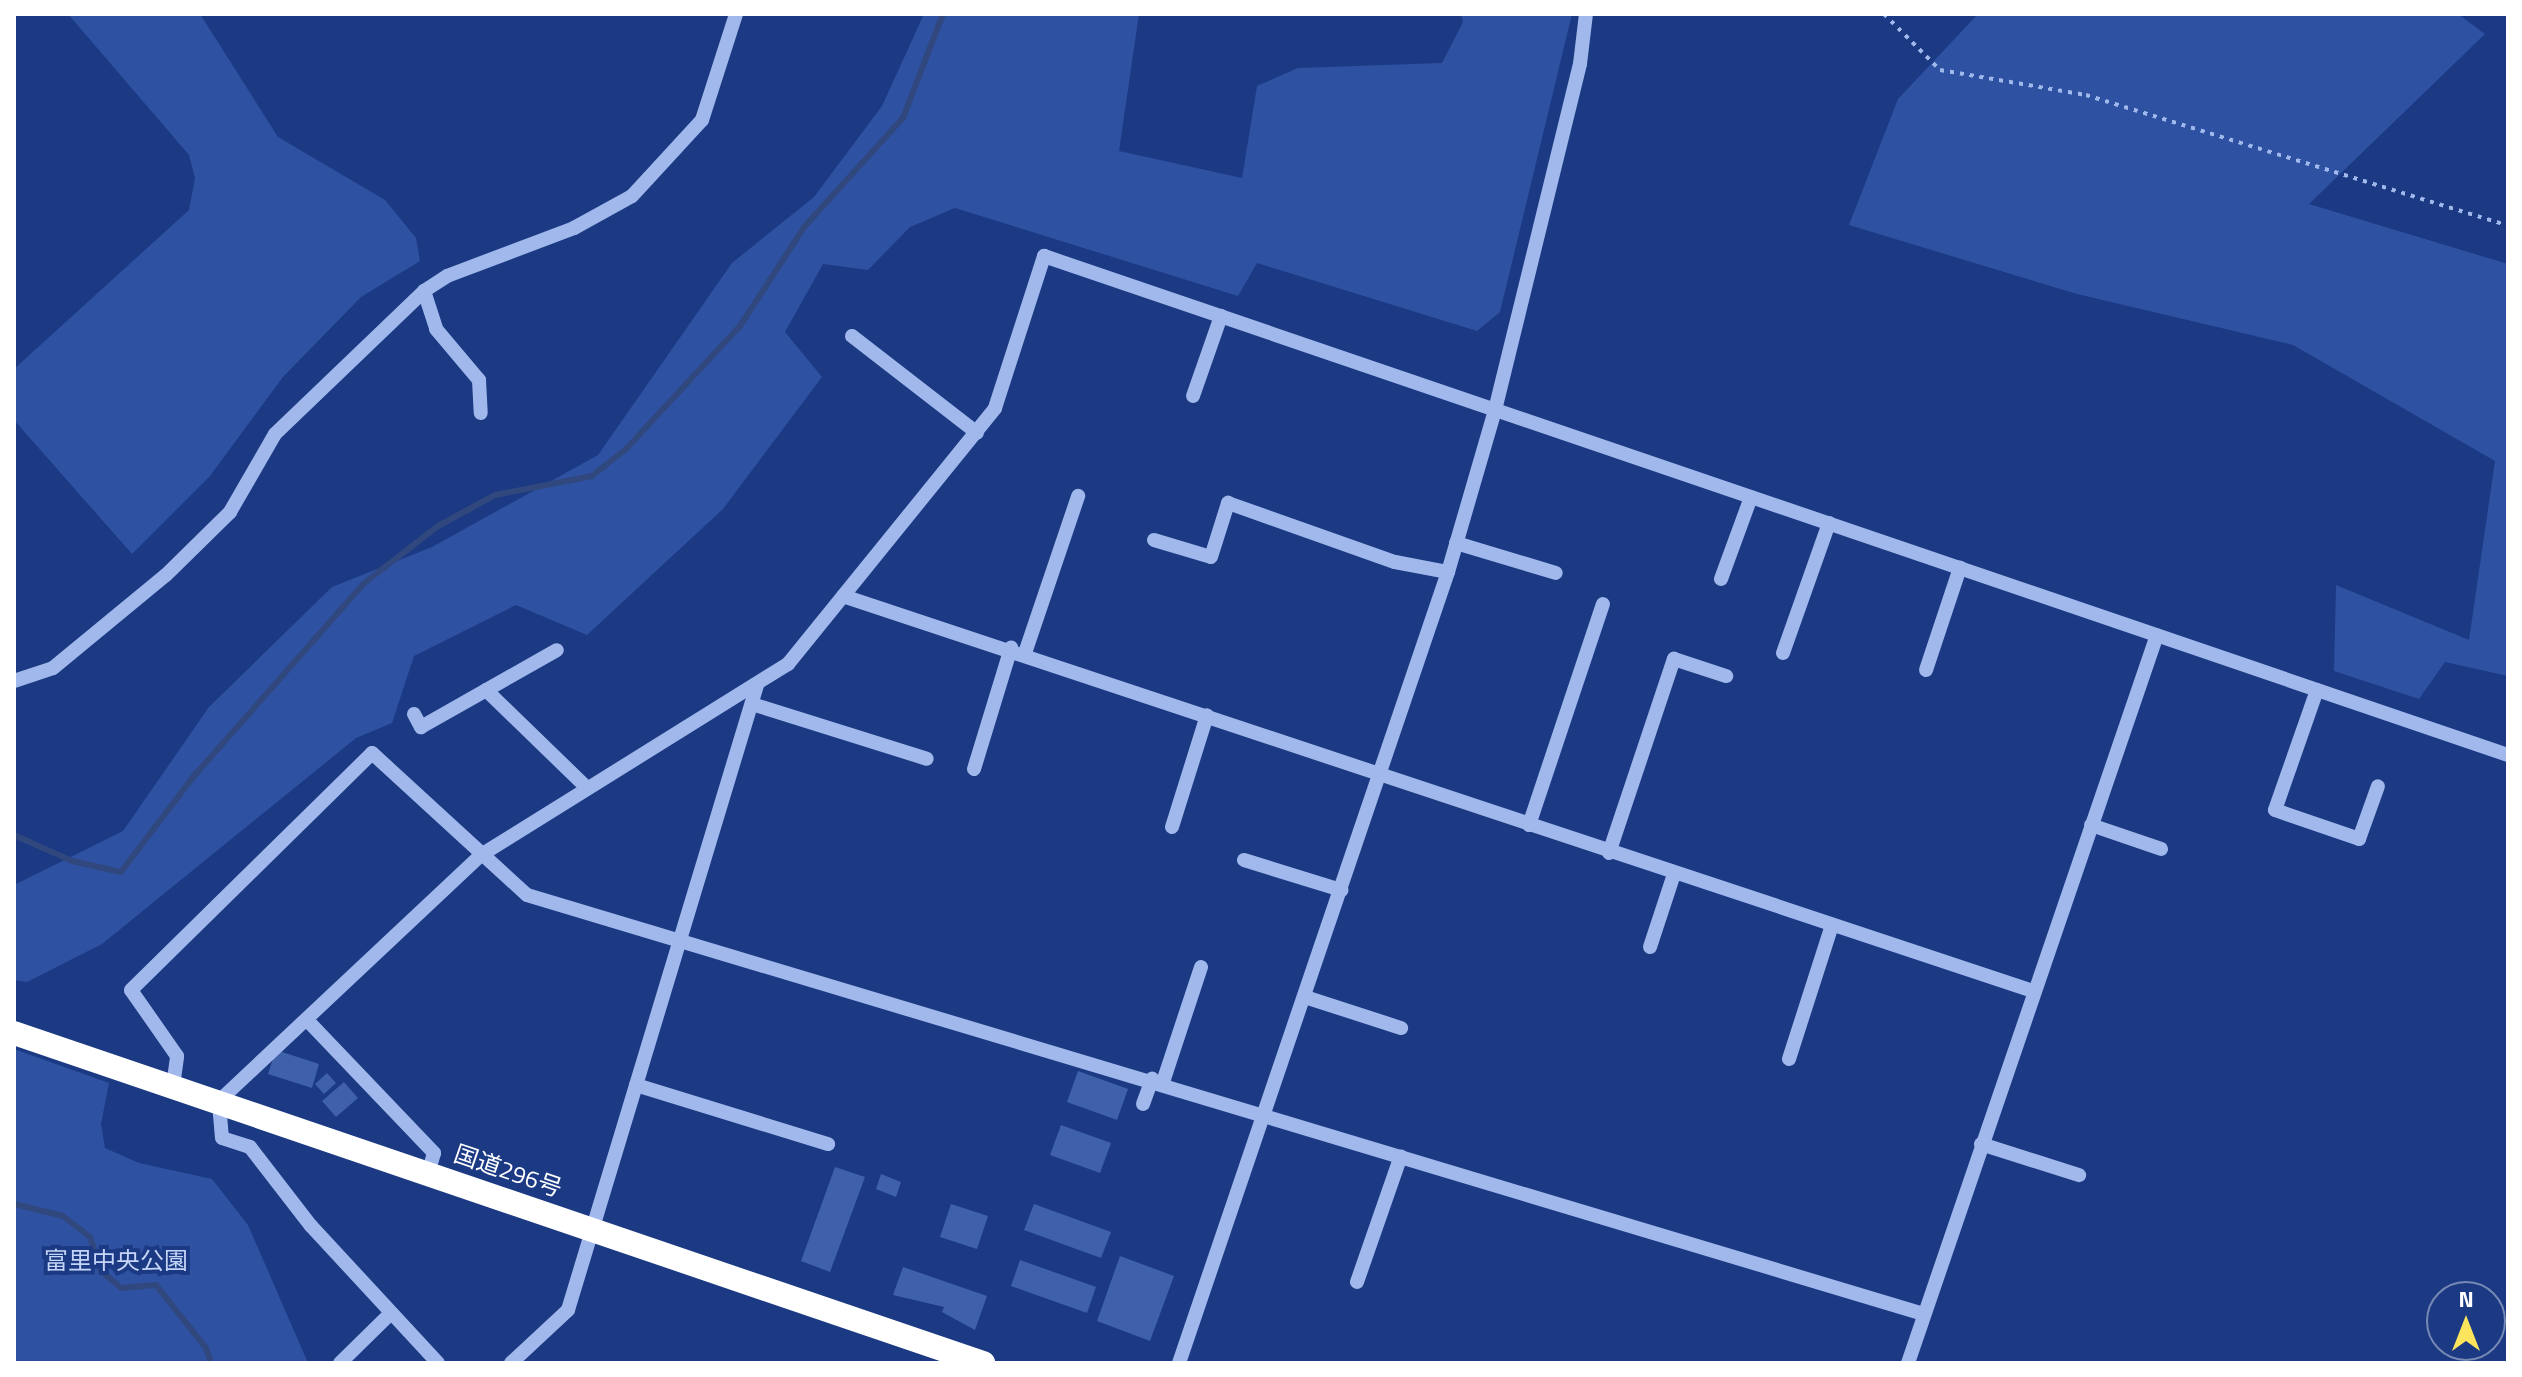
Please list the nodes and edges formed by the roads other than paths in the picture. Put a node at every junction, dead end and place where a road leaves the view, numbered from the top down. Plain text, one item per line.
1 (736, 14) edge
2 (1586, 14) edge
3 (424, 291) junction
4 (1221, 316) junction
5 (852, 336) dead end
6 (1193, 396) dead end
7 (1495, 410) junction
8 (481, 413) dead end
9 (977, 433) junction
10 (1078, 496) dead end
11 (1751, 497) junction
12 (1829, 523) junction
13 (1154, 540) dead end
14 (1456, 543) junction
15 (1960, 568) junction
16 (1448, 572) junction
17 (1556, 573) dead end
18 (1721, 579) dead end
19 (843, 596) junction
20 (1603, 604) dead end
21 (2157, 635) junction
22 (557, 650) dead end
23 (1018, 650) junction
24 (1783, 653) dead end
25 (1926, 670) dead end
26 (1726, 676) dead end
27 (14, 681) edge
28 (757, 685) junction
29 (486, 690) junction
30 (2317, 690) junction
31 (752, 704) junction
32 (414, 714) dead end
33 (1207, 715) junction
34 (2508, 755) edge
35 (927, 759) dead end
36 (974, 769) dead end
37 (1381, 773) junction
38 (2378, 786) dead end
39 (586, 787) junction
40 (1529, 825) junction
41 (2091, 825) junction
42 (1172, 827) dead end
43 (2161, 849) dead end
44 (1609, 853) junction
45 (481, 855) junction
46 (1244, 860) dead end
47 (1674, 874) junction
48 (1341, 890) junction
49 (1832, 925) junction
50 (680, 940) junction
51 (1650, 947) dead end
52 (1201, 967) dead end
53 (2033, 991) junction
54 (1305, 997) junction
55 (307, 1020) junction
56 (1401, 1028) dead end
57 (14, 1033) edge
58 (1789, 1059) dead end
59 (1158, 1080) junction
60 (636, 1085) junction
61 (173, 1086) junction
62 (219, 1101) junction
63 (1143, 1104) dead end
64 (1265, 1113) junction
65 (828, 1144) dead end
66 (1981, 1144) junction
67 (1401, 1156) junction
68 (428, 1174) junction
69 (2079, 1175) dead end
70 (591, 1229) junction
71 (1357, 1282) dead end
72 (391, 1313) junction
73 (1924, 1314) junction
74 (340, 1363) edge
75 (438, 1363) edge
76 (511, 1363) edge
77 (983, 1363) edge
78 (1179, 1363) edge
79 (1908, 1363) edge

1 - 3 street
2 - 7 street
3 - 8 street
3 - 27 street
4 - 6 street
4 - 7 street
4 - 9 street
5 - 9 street
7 - 11 street
7 - 14 street
9 - 19 street
10 - 23 street
11 - 12 street
11 - 18 street
12 - 15 street
12 - 24 street
13 - 16 street
14 - 16 street
14 - 17 street
15 - 21 street
15 - 25 street
16 - 37 street
19 - 23 street
19 - 28 street
20 - 40 street
21 - 30 street
21 - 41 street
22 - 29 street
23 - 33 street
23 - 36 street
26 - 44 street
28 - 31 street
28 - 39 street
29 - 32 street
29 - 39 street
30 - 34 street
30 - 38 street
31 - 35 street
31 - 50 street
33 - 37 street
33 - 42 street
37 - 40 street
37 - 48 street
39 - 45 street
40 - 44 street
41 - 43 street
41 - 53 street
44 - 47 street
45 - 50 street
45 - 55 street
45 - 61 street
46 - 48 street
47 - 49 street
47 - 51 street
48 - 54 street
49 - 53 street
49 - 58 street
50 - 59 street
50 - 60 street
52 - 59 street
53 - 66 street
54 - 56 street
54 - 64 street
55 - 62 street
55 - 68 street
57 - 61 highway, 国道296号
59 - 63 street
59 - 64 street
60 - 65 street
60 - 70 street
61 - 62 highway, 国道296号
62 - 68 highway, 国道296号
62 - 72 street
64 - 67 street
64 - 78 street
66 - 69 street
66 - 73 street
67 - 71 street
67 - 73 street
68 - 70 highway, 国道296号
70 - 76 street
70 - 77 highway, 国道296号
72 - 74 street
72 - 75 street
73 - 79 street

